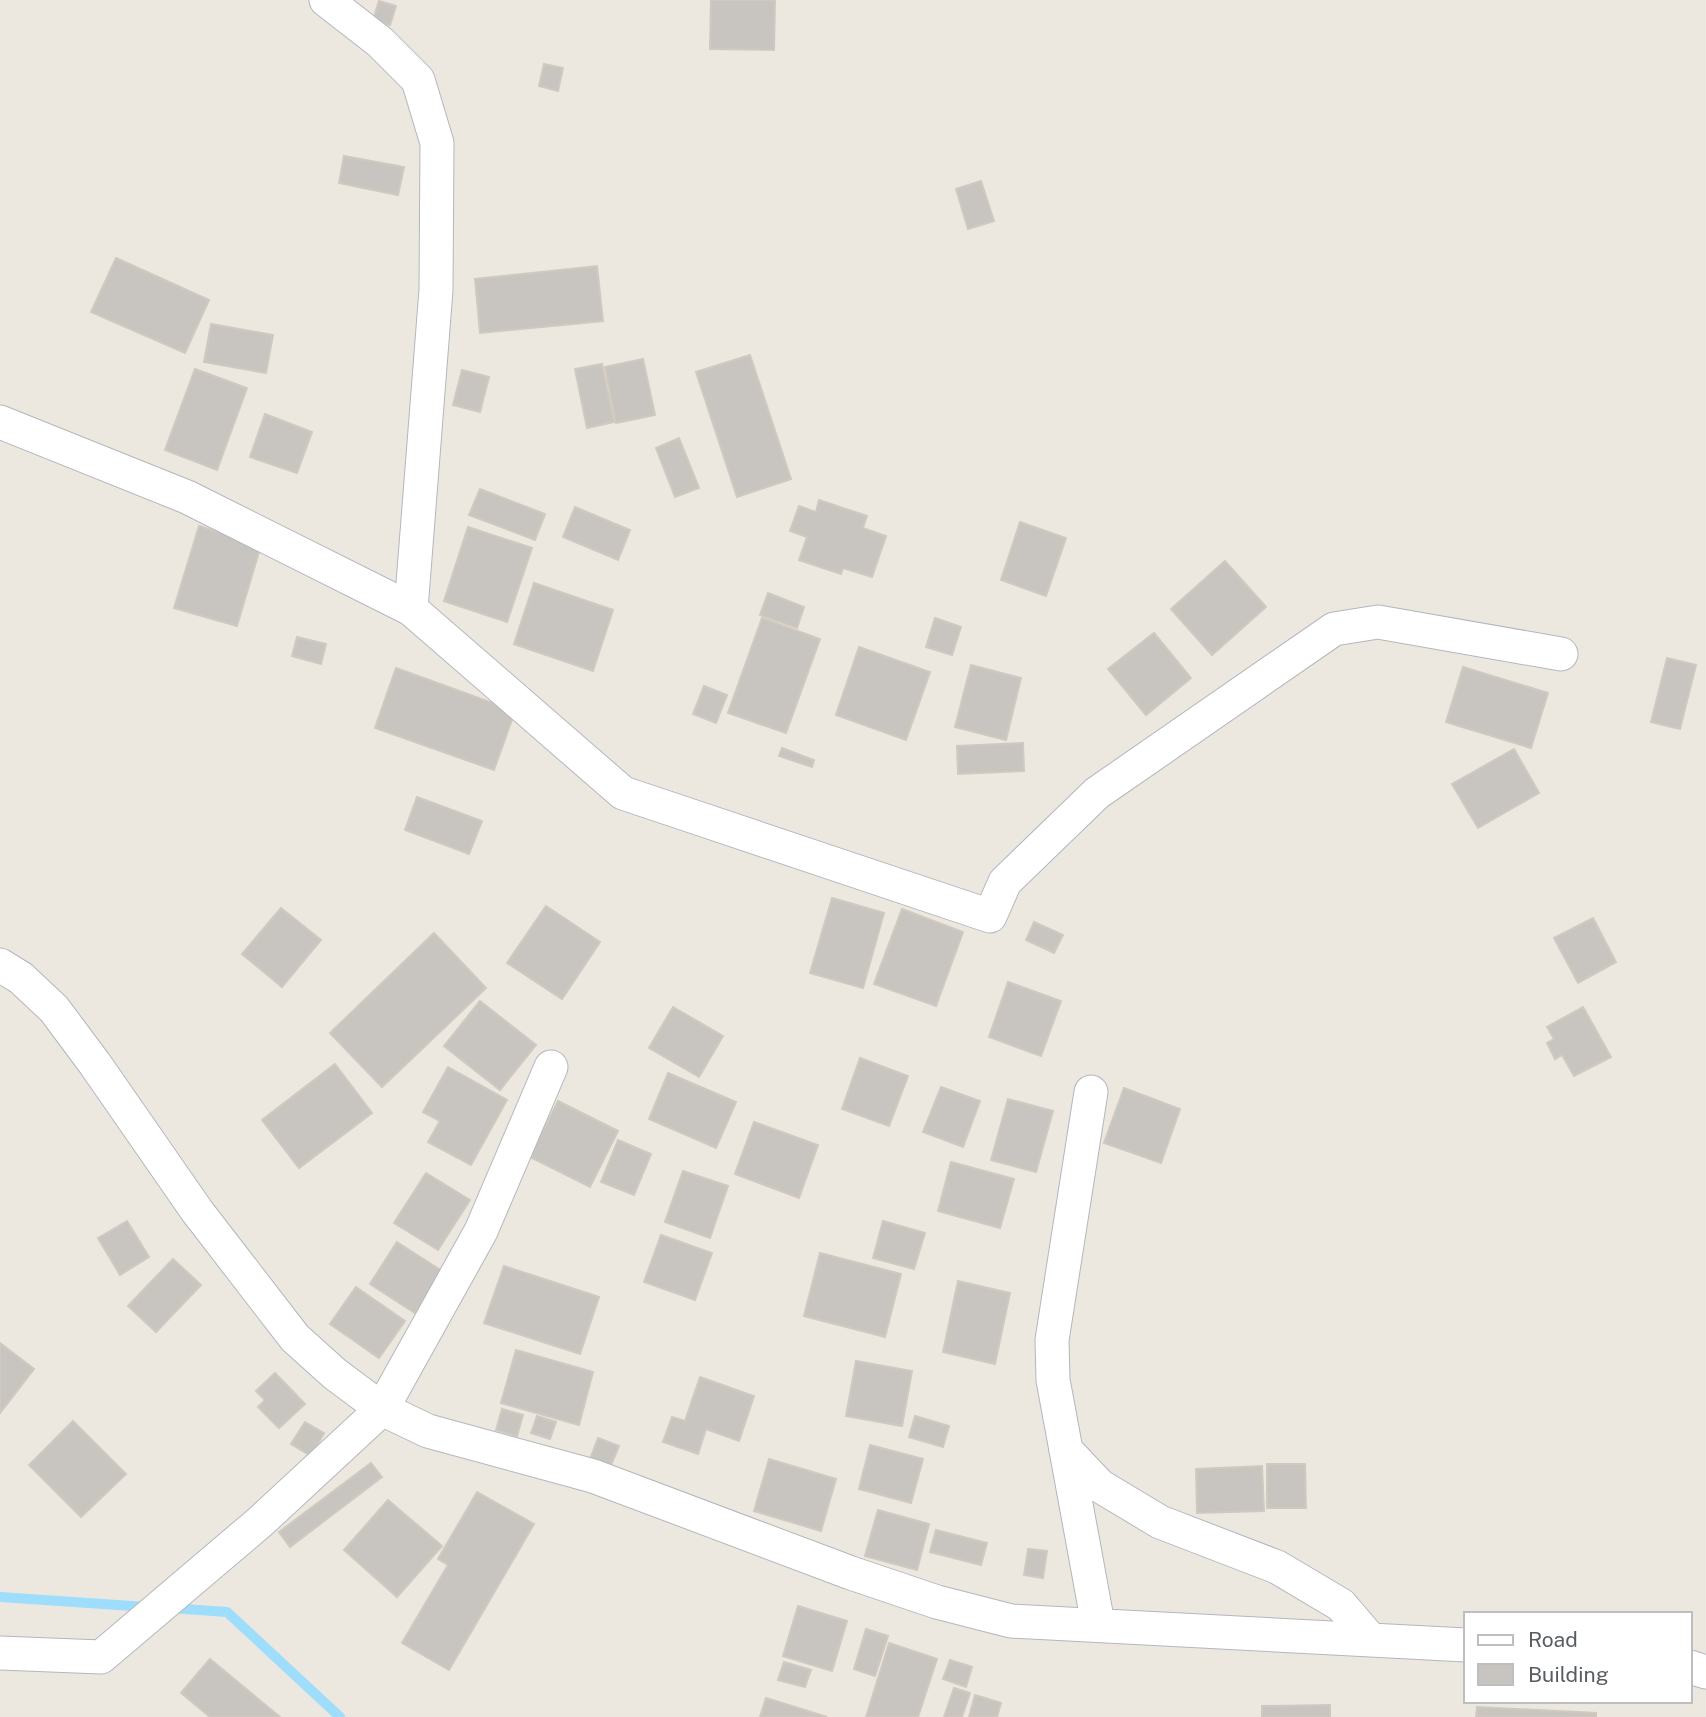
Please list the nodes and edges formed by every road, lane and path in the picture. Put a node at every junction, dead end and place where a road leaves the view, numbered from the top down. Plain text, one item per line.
1 (326, 0) edge
2 (0, 422) edge
3 (411, 609) junction
4 (1561, 654) dead end
5 (0, 965) edge
6 (551, 1067) dead end
7 (1091, 1092) dead end
8 (382, 1409) junction
9 (1066, 1450) junction
10 (1098, 1624) junction
11 (1370, 1639) junction
12 (1464, 1645) edge
13 (0, 1653) edge

1 - 3 street
2 - 3 street
3 - 4 street
5 - 8 street
6 - 8 street
7 - 9 street
8 - 10 street
8 - 13 street
9 - 10 street
9 - 11 street
10 - 11 street
11 - 12 street

